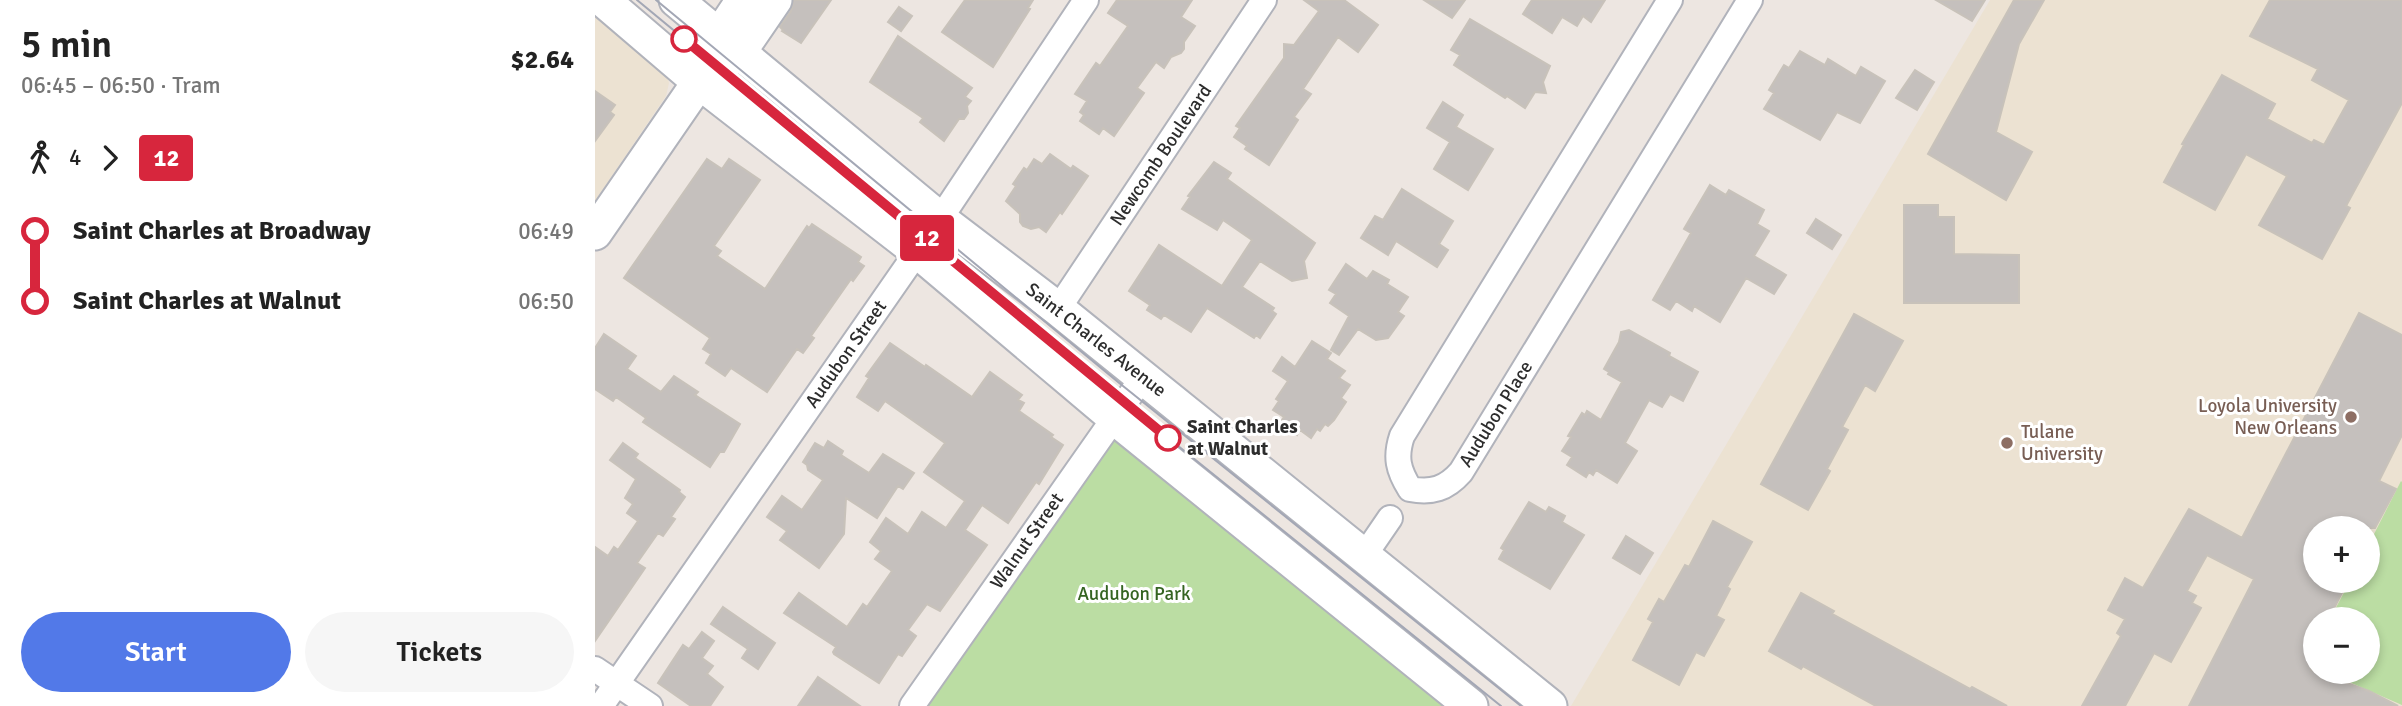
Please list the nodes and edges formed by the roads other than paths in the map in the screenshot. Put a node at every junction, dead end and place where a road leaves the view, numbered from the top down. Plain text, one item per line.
1 (603, 0) edge
2 (676, 0) edge
3 (743, 0) edge
4 (775, 0) edge
5 (1086, 0) edge
6 (1263, 0) edge
7 (1670, 0) edge
8 (1750, 0) edge
9 (728, 45) junction
10 (699, 82) junction
11 (940, 219) junction
12 (595, 233) edge
13 (917, 251) junction
14 (1058, 309) junction
15 (1143, 377) junction
16 (1114, 417) junction
17 (1413, 487) junction
18 (1364, 556) junction
19 (595, 668) edge
20 (617, 683) junction
21 (601, 706) edge
22 (650, 706) edge
23 (912, 706) edge
24 (1471, 706) edge
25 (1550, 706) edge

1 - 10 main road
2 - 9 main road, Saint Charles Avenue
3 - 9 main road
4 - 9 main road
5 - 11 street, Audubon Street
6 - 14 street, Newcomb Boulevard
7 - 17 street
8 - 17 street, Audubon Place
9 - 10 main road
9 - 11 main road, Saint Charles Avenue
10 - 12 main road
10 - 13 main road
11 - 13 street, Audubon Street
11 - 14 main road, Saint Charles Avenue
13 - 16 main road
13 - 20 street, Audubon Street
14 - 15 main road, Saint Charles Avenue
15 - 16 street, Walnut Street
15 - 18 main road, Saint Charles Avenue
16 - 23 street, Walnut Street
16 - 24 main road
17 - 18 street
18 - 25 main road, Saint Charles Avenue
19 - 20 street
20 - 21 street, Audubon Street
20 - 22 street

